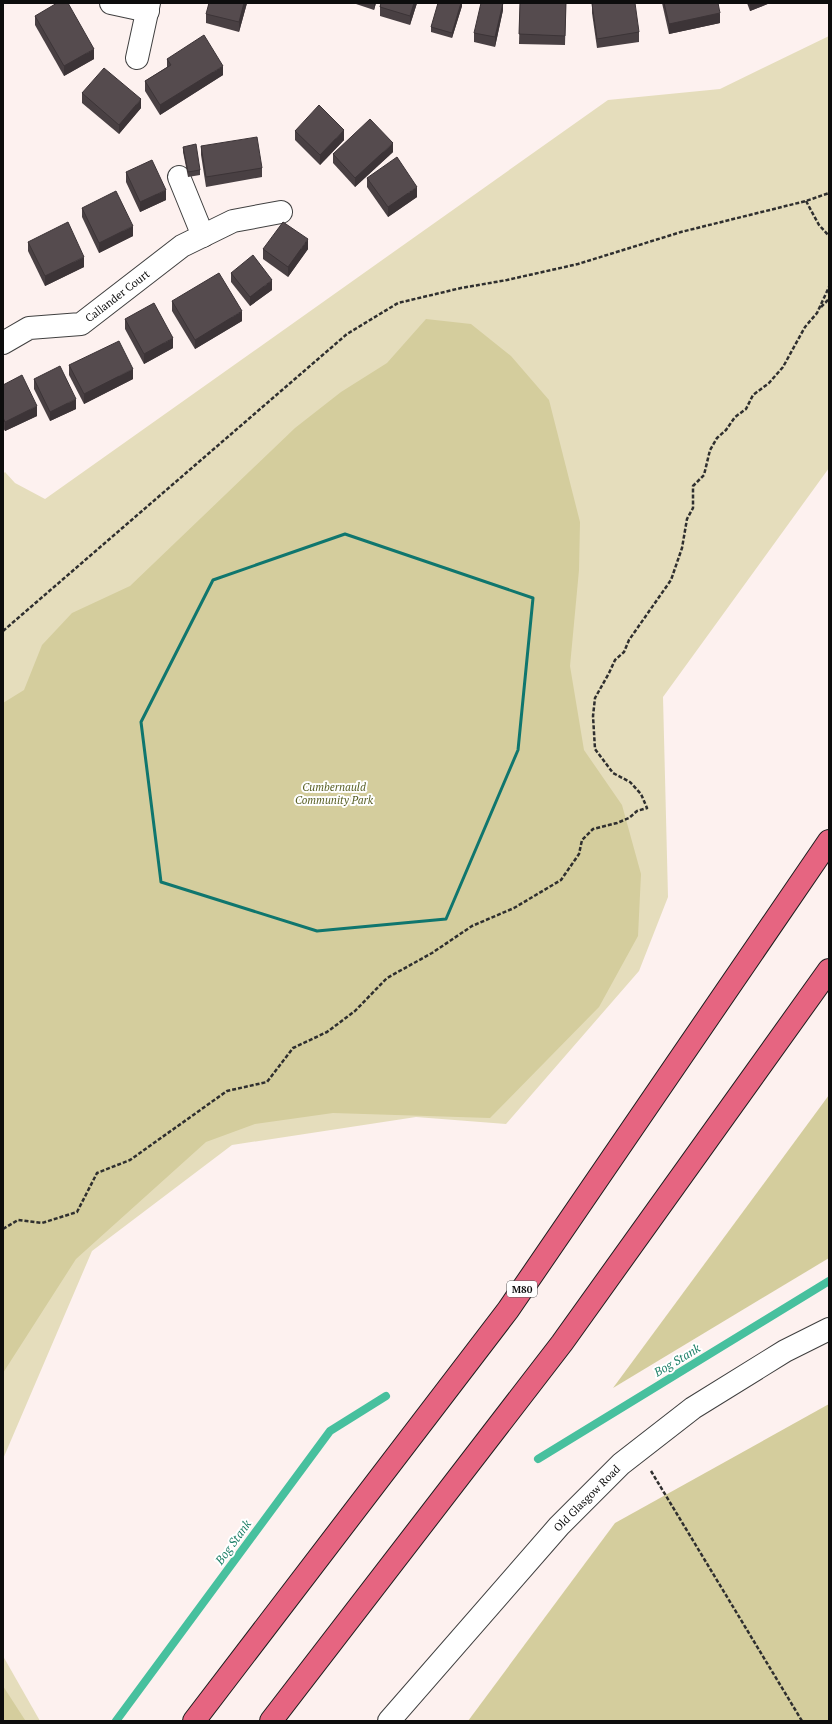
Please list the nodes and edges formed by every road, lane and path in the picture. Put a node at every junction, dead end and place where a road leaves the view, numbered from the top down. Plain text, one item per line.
1 (111, 3) edge
2 (148, 7) edge
3 (137, 58) dead end
4 (179, 177) dead end
5 (829, 193) edge
6 (806, 201) junction
7 (281, 212) dead end
8 (203, 236) junction
9 (829, 236) edge
10 (829, 287) edge
11 (829, 299) edge
12 (818, 309) junction
13 (3, 343) edge
14 (3, 630) edge
15 (829, 841) edge
16 (829, 970) edge
17 (3, 1229) edge
18 (829, 1329) edge
19 (638, 1450) junction
20 (194, 1721) edge
21 (271, 1721) edge
22 (389, 1721) edge
23 (802, 1721) edge

1 - 2 street
2 - 3 street
4 - 8 street
5 - 6 path
6 - 9 path
6 - 14 path
7 - 8 street, Callander Court
8 - 13 street, Callander Court
10 - 12 path
11 - 12 path
12 - 17 path
15 - 20 highway, M80
16 - 21 highway
18 - 19 street, Old Glasgow Road
19 - 22 street, Old Glasgow Road
19 - 23 path

